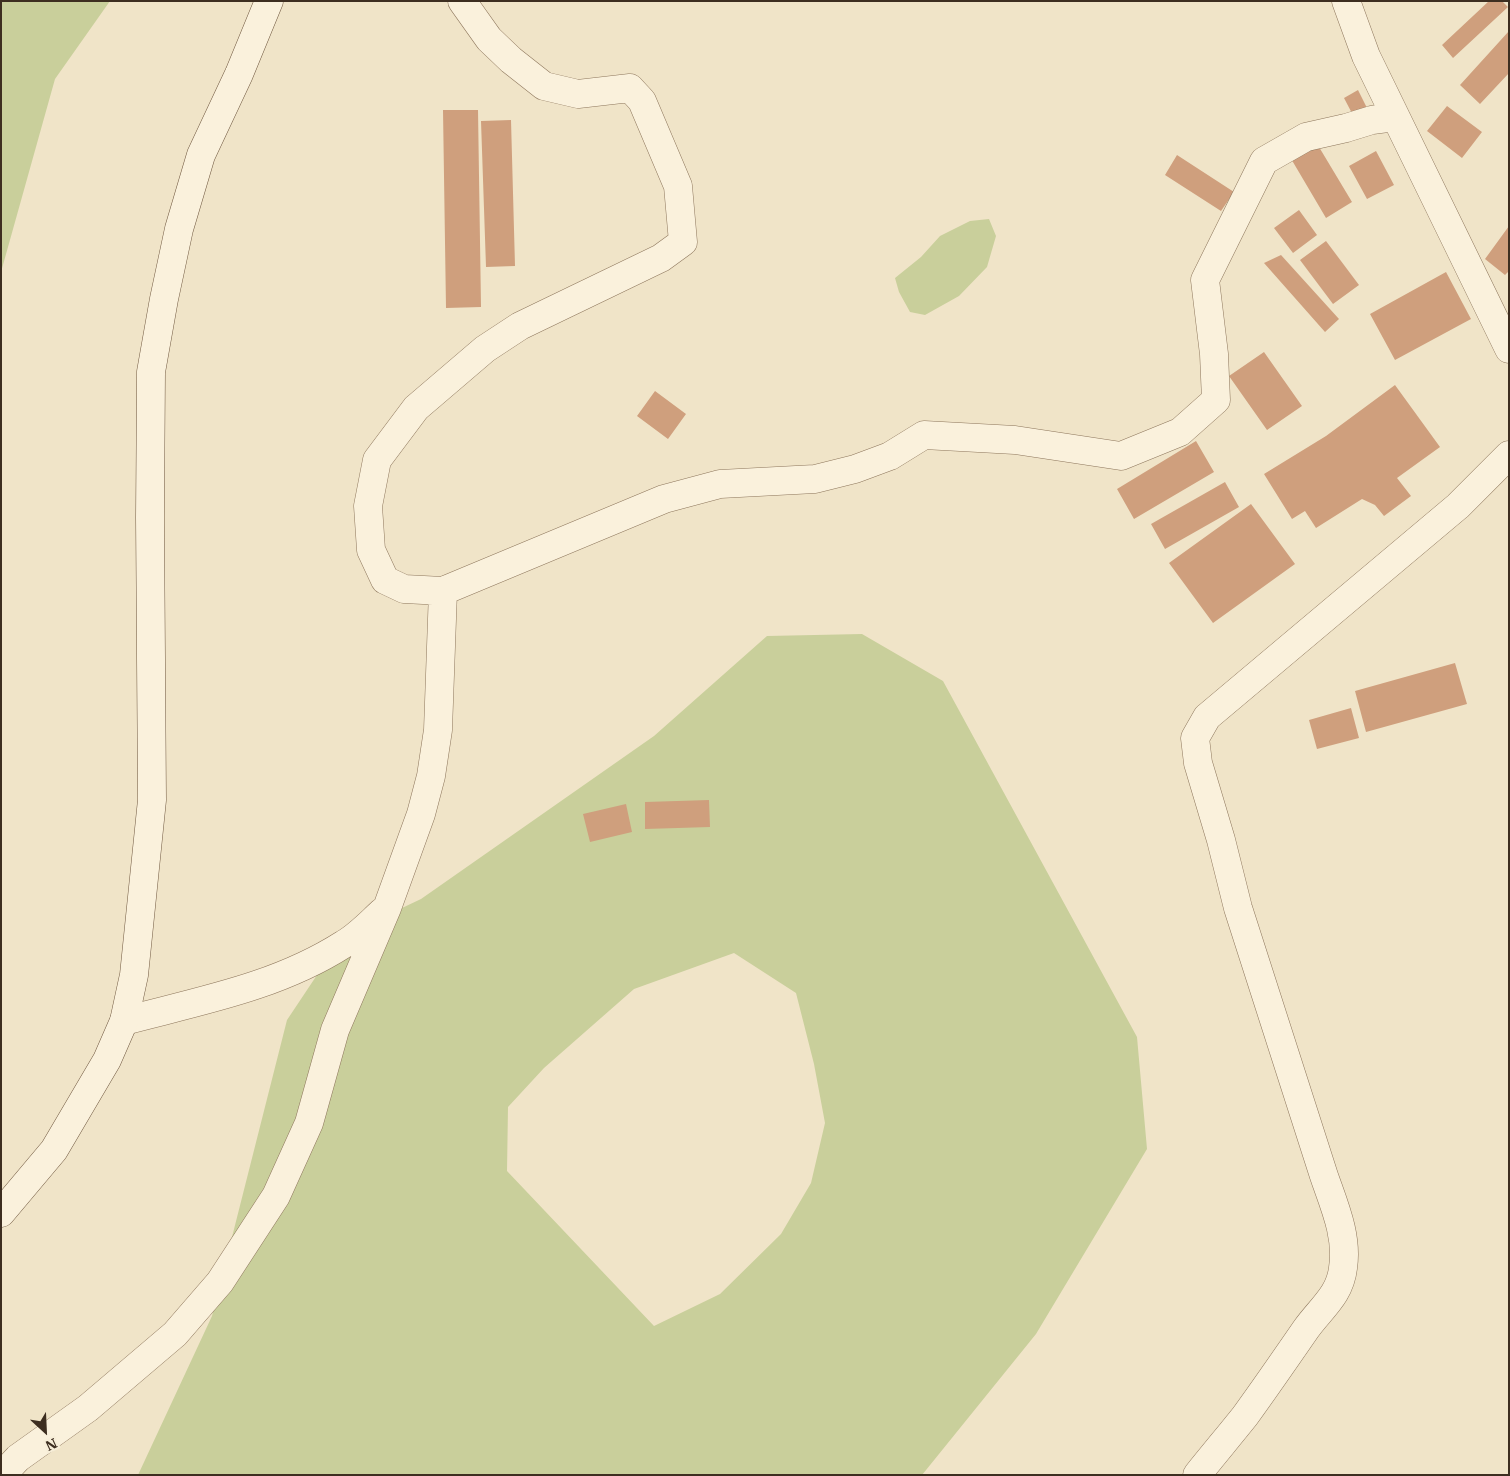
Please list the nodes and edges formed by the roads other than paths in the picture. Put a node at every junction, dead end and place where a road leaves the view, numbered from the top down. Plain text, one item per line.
1 (269, 1) edge
2 (462, 1) edge
3 (1346, 1) edge
4 (1395, 117) junction
5 (1509, 349) edge
6 (1509, 455) edge
7 (443, 591) junction
8 (387, 908) junction
9 (124, 1021) junction
10 (1, 1213) edge
11 (2, 1475) edge
12 (1197, 1475) edge

1 - 9 street
2 - 7 street
3 - 4 street
4 - 5 street
4 - 7 street
6 - 12 street
7 - 8 street
8 - 9 street
8 - 11 street
9 - 10 street

